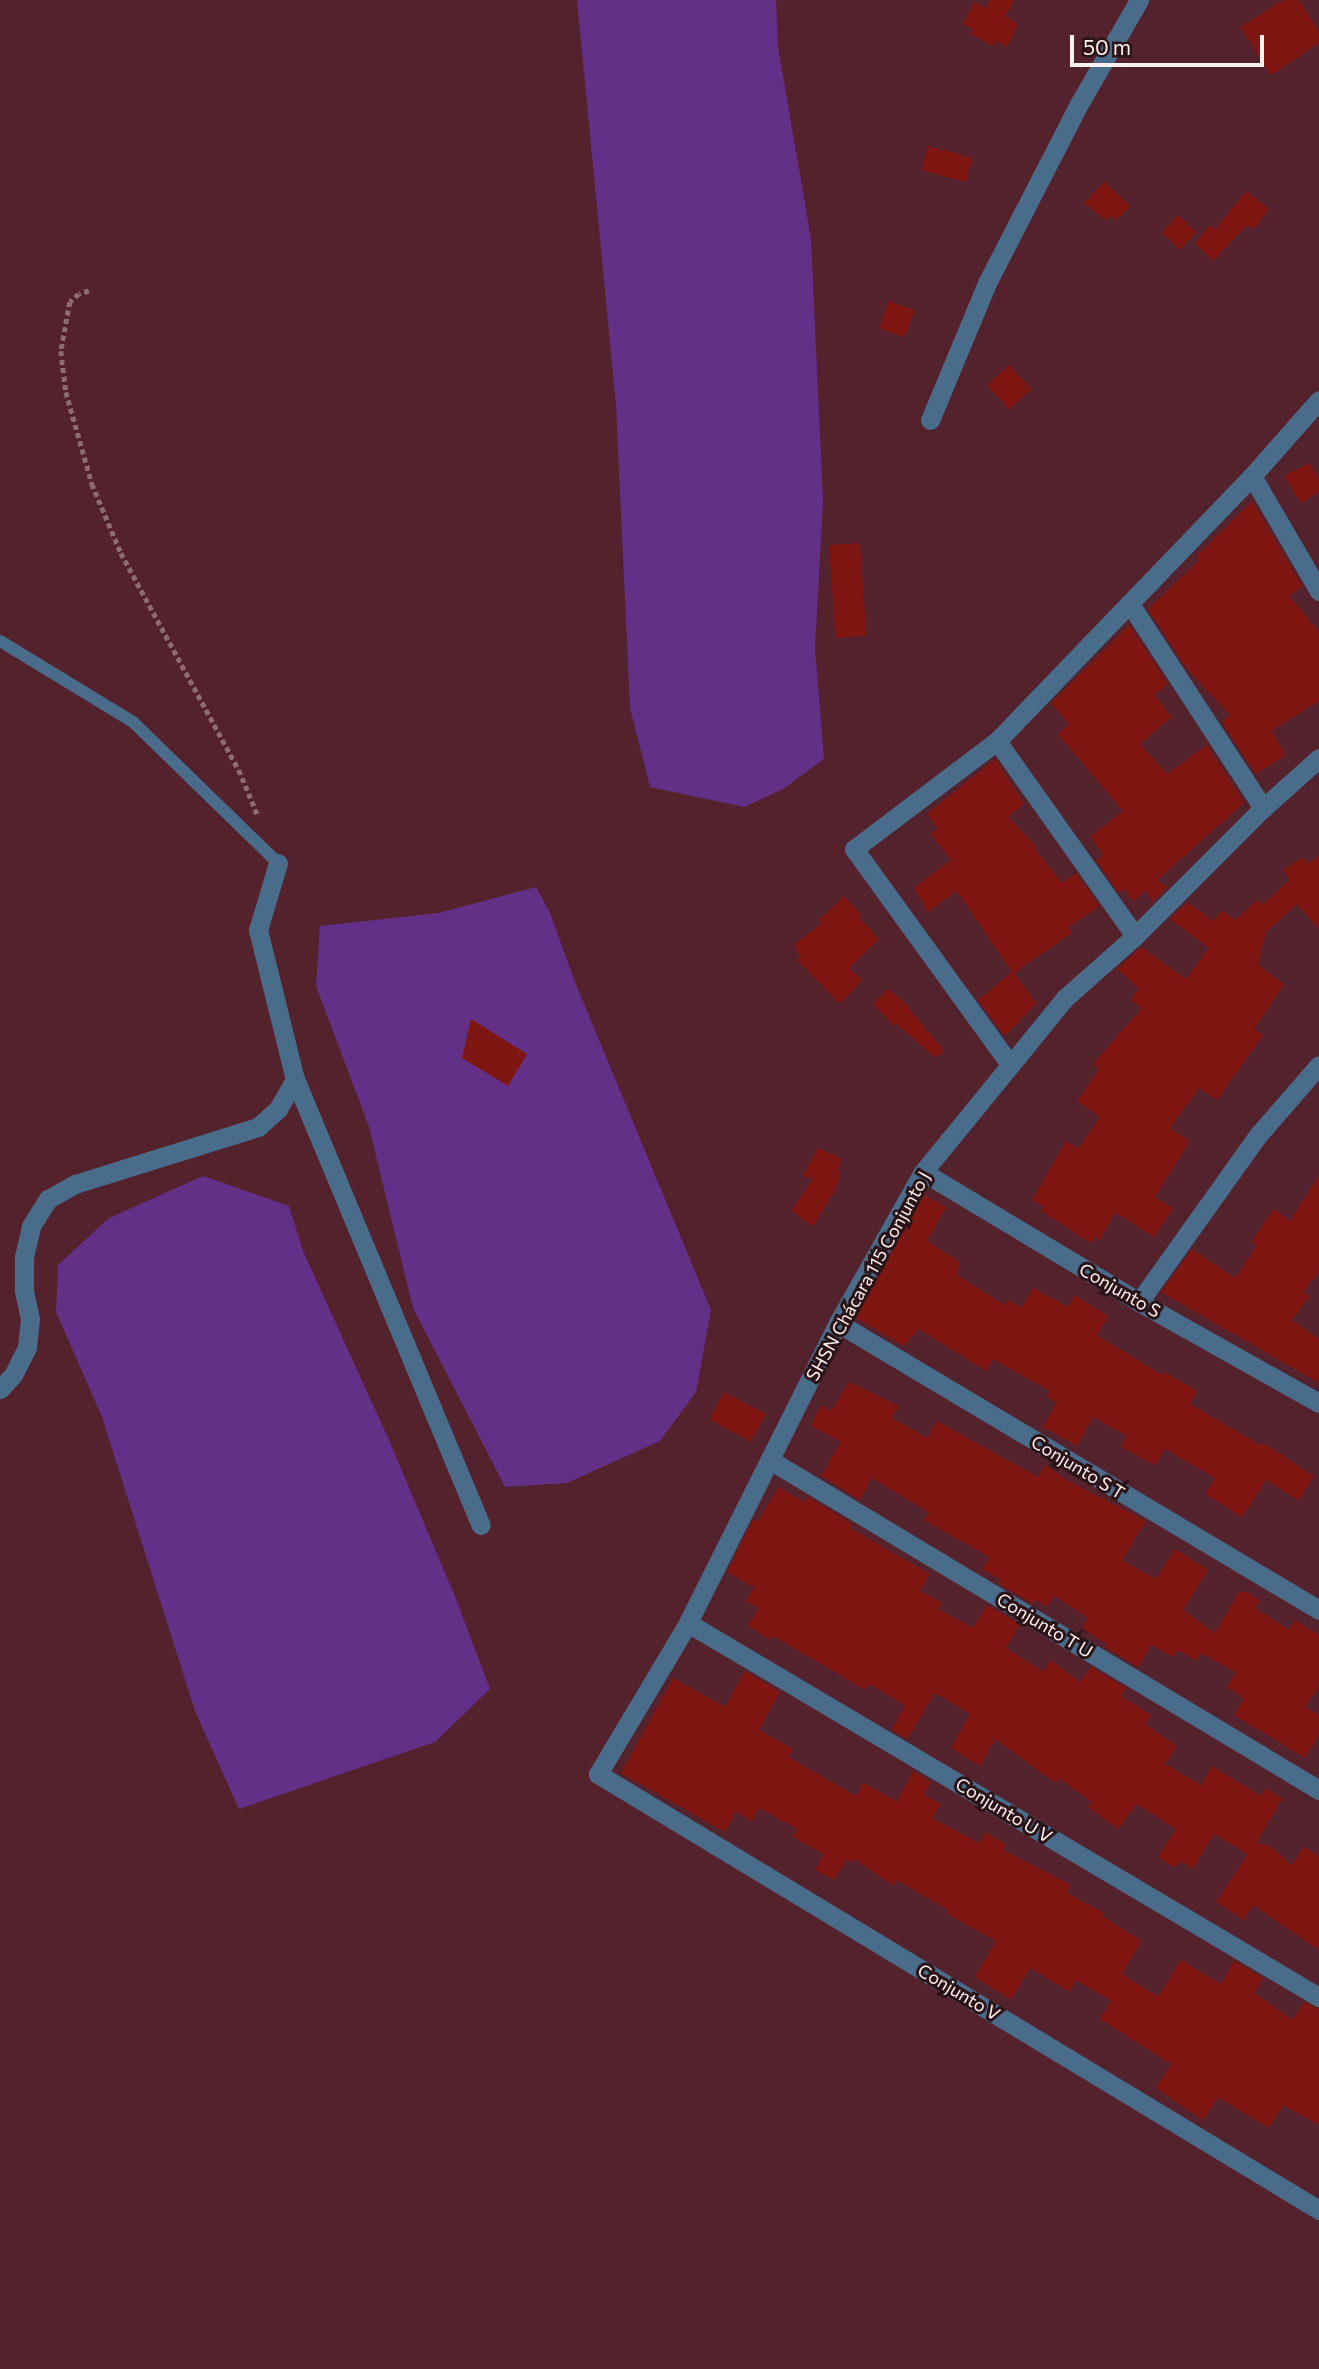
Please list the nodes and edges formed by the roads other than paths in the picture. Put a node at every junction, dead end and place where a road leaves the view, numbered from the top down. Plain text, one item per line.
1 (1139, 0) edge
2 (1319, 400) edge
3 (930, 420) dead end
4 (1252, 476) junction
5 (1319, 591) edge
6 (1130, 604) junction
7 (0, 641) edge
8 (997, 741) junction
9 (1319, 758) edge
10 (1263, 808) junction
11 (278, 863) joint
12 (1135, 936) junction
13 (1009, 1063) junction
14 (1319, 1065) edge
15 (295, 1079) junction
16 (923, 1172) junction
17 (1139, 1302) junction
18 (838, 1324) junction
19 (0, 1389) edge
20 (1319, 1403) edge
21 (770, 1460) junction
22 (481, 1525) dead end
23 (1319, 1610) edge
24 (688, 1623) junction
25 (598, 1774) joint
26 (1319, 1790) edge
27 (1319, 1997) edge
28 (1319, 2210) edge

1 - 3 street
2 - 4 street
4 - 5 street
4 - 6 street
6 - 8 street
6 - 10 street
7 - 11 lane
8 - 12 street
8 - 13 street
9 - 10 street, SHSN Chácara 115 Conjunto J
10 - 12 street, SHSN Chácara 115 Conjunto J
11 - 15 street
12 - 13 street, SHSN Chácara 115 Conjunto J
13 - 16 street, SHSN Chácara 115 Conjunto J
14 - 17 street
15 - 19 street
15 - 22 street
16 - 17 street, Conjunto S
16 - 18 street, SHSN Chácara 115 Conjunto J
17 - 20 street, Conjunto S
18 - 21 street, SHSN Chácara 115 Conjunto J
18 - 23 street, Conjunto S T
21 - 24 street, SHSN Chácara 115 Conjunto J
21 - 26 street, Conjunto T U
24 - 25 street, SHSN Chácara 115 Conjunto J
24 - 27 street, Conjunto U V
25 - 28 street, Conjunto V

